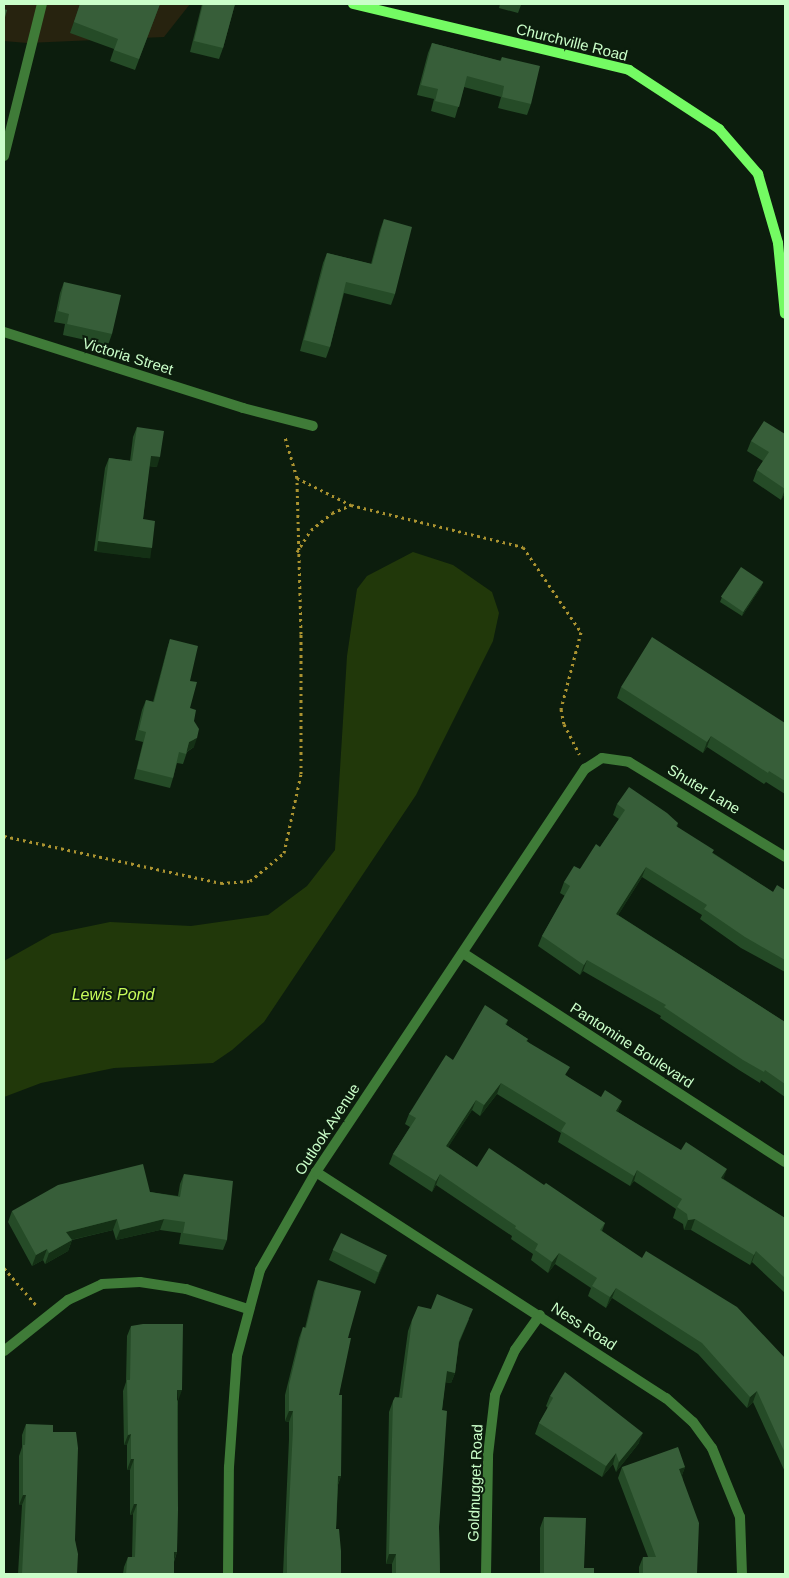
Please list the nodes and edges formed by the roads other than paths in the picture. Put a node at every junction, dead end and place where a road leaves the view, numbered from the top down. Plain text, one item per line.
1 (42, 4) edge
2 (353, 4) edge
3 (4, 156) edge
4 (785, 314) edge
5 (4, 332) edge
6 (313, 426) dead end
7 (602, 758) joint
8 (785, 857) edge
9 (463, 953) junction
10 (785, 1162) edge
11 (316, 1172) junction
12 (248, 1309) junction
13 (540, 1314) junction
14 (4, 1351) edge
15 (228, 1574) edge
16 (486, 1574) edge
17 (742, 1574) edge

1 - 3 street
2 - 4 street, Churchville Road
5 - 6 street, Victoria Street
7 - 8 street, Shuter Lane
7 - 9 street, Outlook Avenue
9 - 10 street, Pantomine Boulevard
9 - 11 street, Outlook Avenue
11 - 12 street, Outlook Avenue
11 - 13 street, Ness Road
12 - 14 street
12 - 15 street, Outlook Avenue
13 - 16 street, Goldnugget Road
13 - 17 street, Ness Road

